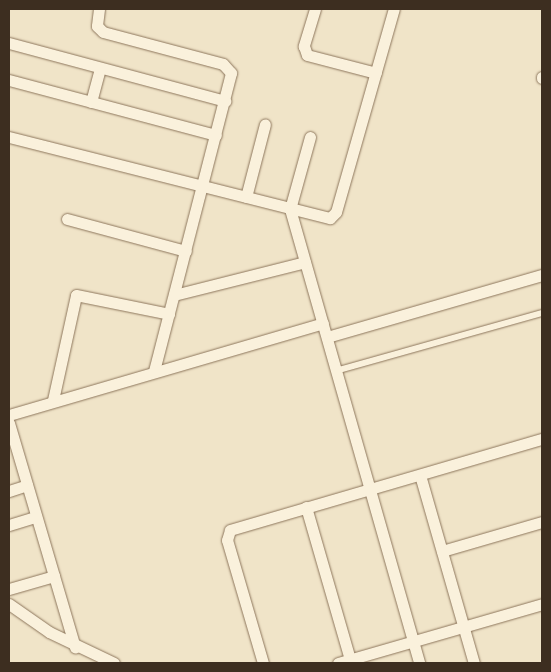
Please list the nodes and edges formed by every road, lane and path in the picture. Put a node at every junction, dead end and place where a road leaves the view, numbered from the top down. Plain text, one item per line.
1 (99, 9) edge
2 (315, 9) edge
3 (394, 9) edge
4 (9, 43) edge
5 (100, 68) junction
6 (376, 73) junction
7 (9, 80) edge
8 (225, 101) junction
9 (91, 102) junction
10 (265, 124) dead end
11 (216, 135) junction
12 (9, 137) edge
13 (310, 137) dead end
14 (202, 186) junction
15 (246, 197) junction
16 (290, 209) junction
17 (67, 219) dead end
18 (186, 250) junction
19 (305, 262) junction
20 (542, 275) edge
21 (174, 295) junction
22 (542, 313) edge
23 (169, 314) junction
24 (323, 323) junction
25 (327, 338) junction
26 (154, 371) junction
27 (336, 371) junction
28 (53, 400) junction
29 (9, 415) edge
30 (9, 423) edge
31 (542, 439) edge
32 (12, 450) edge
33 (420, 475) junction
34 (27, 486) junction
35 (370, 489) junction
36 (9, 491) edge
37 (306, 507) junction
38 (36, 517) junction
39 (542, 522) edge
40 (9, 525) edge
41 (442, 551) junction
42 (54, 576) junction
43 (9, 589) edge
44 (9, 604) edge
45 (542, 604) edge
46 (465, 628) junction
47 (412, 640) junction
48 (75, 647) junction
49 (351, 662) edge
50 (114, 663) edge
51 (263, 663) edge
52 (338, 663) edge
53 (419, 663) edge
54 (474, 663) edge

1 - 8 street
2 - 6 street
3 - 6 street
4 - 5 street
5 - 8 street
5 - 9 street
6 - 16 street
7 - 9 street
8 - 11 street
9 - 11 street
10 - 15 street
11 - 14 street
12 - 14 street
13 - 16 street
14 - 15 street
14 - 18 street
15 - 16 street
16 - 19 street
17 - 18 street
18 - 21 street
19 - 21 street
19 - 24 street
20 - 25 street
21 - 23 street
22 - 27 lane
23 - 26 street
23 - 28 street
24 - 25 street
24 - 26 street
25 - 27 street
26 - 28 street
27 - 35 street
28 - 29 street
30 - 32 street
31 - 33 street
32 - 34 street
33 - 35 street
33 - 41 street
34 - 36 street
34 - 38 street
35 - 37 street
35 - 47 street
37 - 49 street
37 - 51 street
38 - 40 street
38 - 42 street
39 - 41 street
41 - 46 street
42 - 43 street
42 - 48 street
44 - 48 street
45 - 46 street
46 - 47 street
46 - 54 street
47 - 49 street
47 - 53 street
48 - 50 street
49 - 52 street

